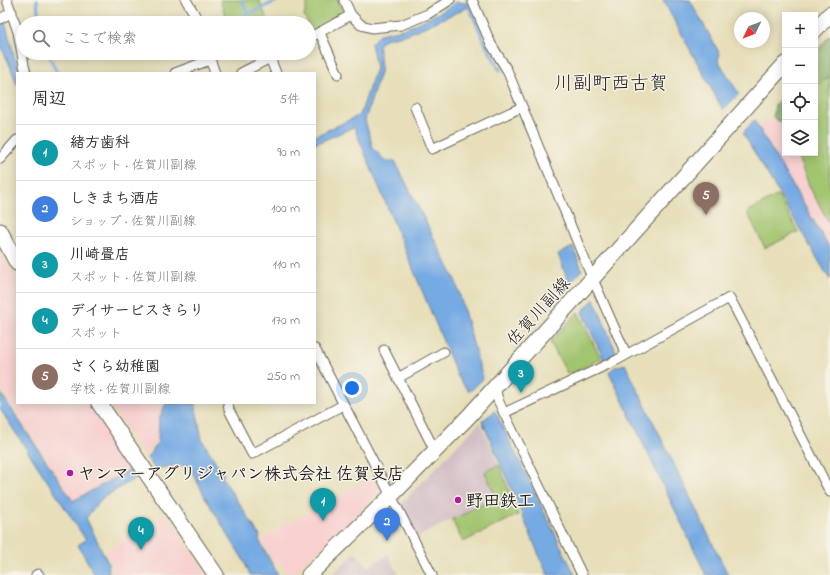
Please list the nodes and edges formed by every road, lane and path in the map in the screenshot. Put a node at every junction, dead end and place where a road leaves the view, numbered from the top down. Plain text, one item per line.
1 (7, 0) edge
2 (186, 0) edge
3 (344, 0) edge
4 (450, 0) edge
5 (472, 0) edge
6 (12, 12) junction
7 (830, 14) edge
8 (351, 15) junction
9 (195, 16) edge
10 (0, 19) edge
11 (16, 25) edge
12 (818, 27) edge
13 (320, 33) junction
14 (316, 35) edge
15 (23, 60) edge
16 (203, 60) edge
17 (210, 60) edge
18 (266, 60) edge
19 (271, 60) edge
20 (782, 67) edge
21 (26, 72) edge
22 (177, 72) edge
23 (215, 72) edge
24 (243, 72) edge
25 (276, 72) edge
26 (338, 74) dead end
27 (415, 107) dead end
28 (522, 107) junction
29 (16, 141) edge
30 (0, 159) edge
31 (0, 231) edge
32 (16, 261) edge
33 (593, 278) junction
34 (384, 350) dead end
35 (444, 352) dead end
36 (626, 354) junction
37 (316, 355) edge
38 (398, 378) junction
39 (495, 387) junction
40 (100, 404) edge
41 (229, 404) edge
42 (343, 405) junction
43 (504, 413) junction
44 (436, 451) junction
45 (830, 492) edge
46 (391, 496) junction
47 (216, 575) edge
48 (309, 575) edge
49 (432, 575) edge
50 (582, 575) edge

1 - 6 street
2 - 9 street
3 - 8 street
4 - 8 street
5 - 28 street
6 - 10 street
6 - 11 street
7 - 12 main road
8 - 13 street
13 - 14 street
13 - 26 street
15 - 21 street
16 - 22 street
17 - 23 street
18 - 24 street
19 - 25 street
20 - 33 main road, 佐賀川副線
27 - 28 street
28 - 33 street
29 - 30 street
31 - 32 main road
33 - 36 street
33 - 39 main road, 佐賀川副線
34 - 38 street
35 - 38 street
36 - 43 street
36 - 45 street
37 - 42 street
38 - 44 street
39 - 43 street
39 - 44 main road, 佐賀川副線
40 - 47 main road
41 - 42 street
42 - 46 street
43 - 50 street
44 - 46 main road, 佐賀川副線
46 - 48 main road, 佐賀川副線
46 - 49 street

